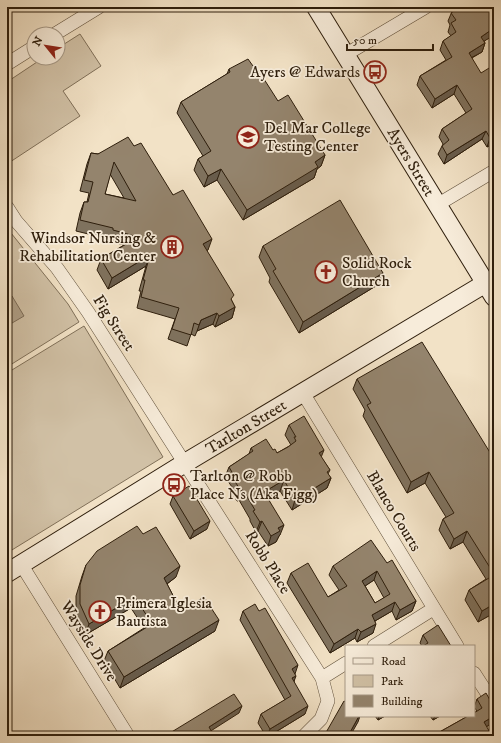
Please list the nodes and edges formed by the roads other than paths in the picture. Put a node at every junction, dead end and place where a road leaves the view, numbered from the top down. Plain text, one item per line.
1 (99, 7) edge
2 (316, 7) edge
3 (426, 7) edge
4 (66, 27) edge
5 (26, 52) edge
6 (345, 55) junction
7 (7, 64) edge
8 (494, 171) edge
9 (437, 205) junction
10 (7, 207) edge
11 (490, 290) edge
12 (303, 392) junction
13 (185, 463) junction
14 (14, 568) edge
15 (433, 609) junction
16 (376, 645) edge
17 (456, 645) edge
18 (345, 664) edge
19 (475, 675) edge
20 (322, 678) junction
21 (494, 704) edge
22 (128, 736) edge
23 (304, 736) edge

1 - 4 street
2 - 6 street, Ayers Street
3 - 6 street
5 - 7 street
6 - 9 street, Ayers Street
8 - 9 street
9 - 11 street, Ayers Street
10 - 13 street, Fig Street
11 - 12 street, Tarlton Street
12 - 13 street, Tarlton Street
12 - 15 street, Blanco Courts
13 - 14 street, Tarlton Street
13 - 20 street, Robb Place
14 - 22 street, Wayside Drive
15 - 16 street
15 - 17 street, Blanco Courts
18 - 20 street
19 - 21 street
20 - 23 street, Robb Place

